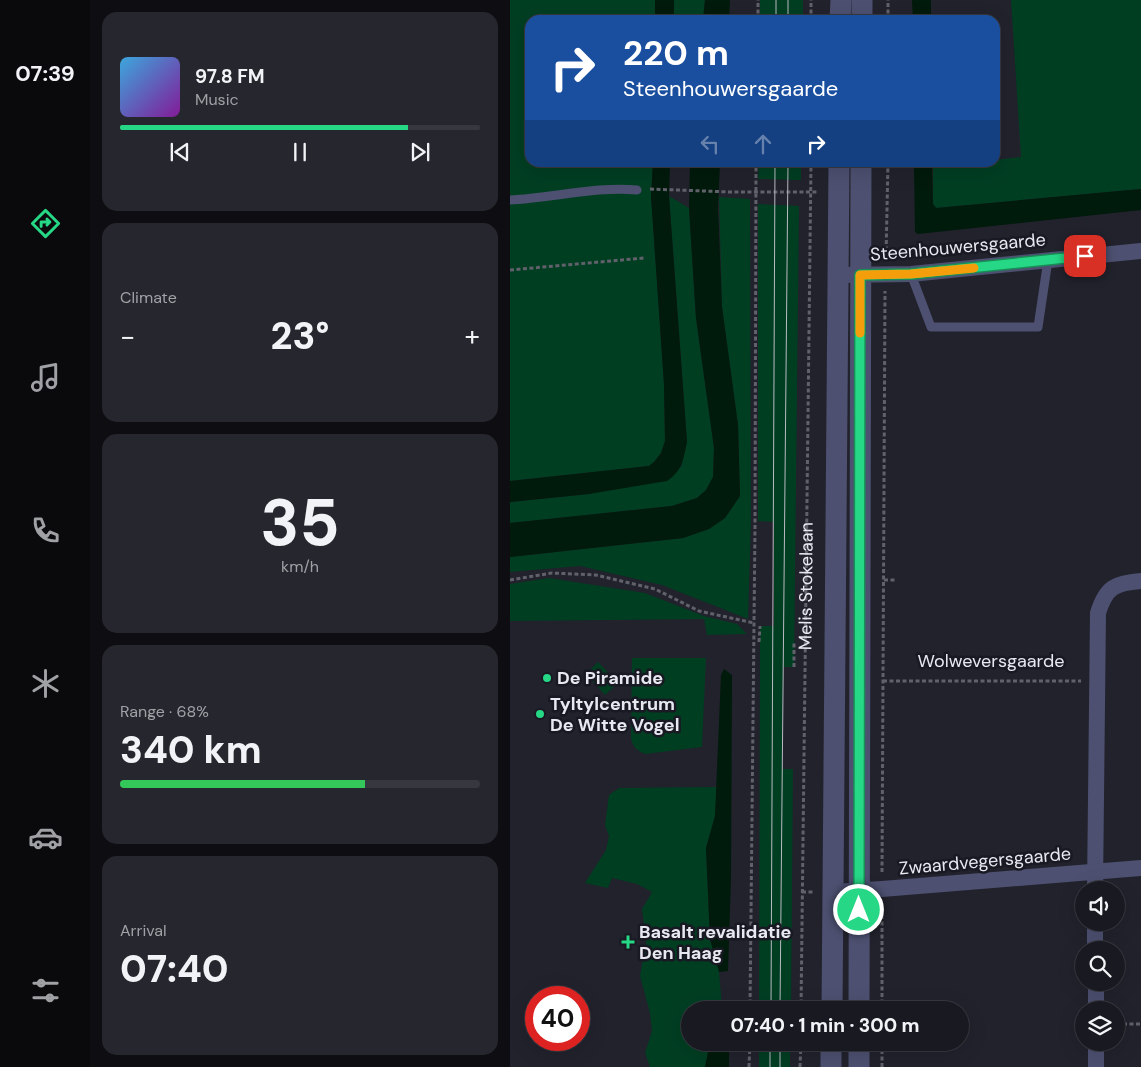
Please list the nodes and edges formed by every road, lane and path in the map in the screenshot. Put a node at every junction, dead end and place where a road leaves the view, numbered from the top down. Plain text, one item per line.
1 (758, 0) edge
2 (811, 0) edge
3 (841, 0) edge
4 (862, 0) edge
5 (888, 0) edge
6 (758, 15) edge
7 (811, 15) edge
8 (840, 15) edge
9 (862, 15) edge
10 (888, 15) edge
11 (756, 167) edge
12 (811, 167) edge
13 (839, 167) edge
14 (861, 167) edge
15 (888, 167) edge
16 (642, 189) joint
17 (756, 192) junction
18 (811, 192) junction
19 (510, 200) edge
20 (1141, 251) edge
21 (644, 258) dead end
22 (1048, 260) junction
23 (510, 270) edge
24 (886, 274) junction
25 (911, 274) junction
26 (838, 275) junction
27 (860, 275) junction
28 (510, 580) edge
29 (884, 580) junction
30 (894, 580) dead end
31 (1141, 581) edge
32 (754, 623) junction
33 (760, 626) dead end
34 (759, 642) dead end
35 (794, 642) dead end
36 (794, 667) dead end
37 (883, 681) junction
38 (1099, 681) junction
39 (1141, 868) edge
40 (1095, 872) junction
41 (1095, 881) edge
42 (882, 889) junction
43 (859, 890) junction
44 (833, 892) junction
45 (750, 1001) edge
46 (801, 1001) edge
47 (832, 1001) edge
48 (859, 1001) edge
49 (882, 1001) edge
50 (1125, 1024) edge
51 (1141, 1024) edge
52 (750, 1051) edge
53 (800, 1051) edge
54 (831, 1051) edge
55 (859, 1051) edge
56 (882, 1051) edge
57 (1096, 1051) edge
58 (749, 1067) edge
59 (800, 1067) edge
60 (831, 1067) edge
61 (859, 1067) edge
62 (882, 1067) edge
63 (1096, 1067) edge

1 - 6 path
2 - 7 path
3 - 8 street
4 - 9 street
5 - 10 path
11 - 17 path
12 - 18 path, Melis Stokelaan
13 - 26 street, Melis Stokelaan
14 - 27 street
15 - 24 path
16 - 17 path
16 - 19 lane
17 - 18 path
17 - 32 path
18 - 46 path, Melis Stokelaan
20 - 22 street, Steenhouwersgaarde
21 - 23 path
22 - 25 street, Steenhouwersgaarde
22 - 25 lane
24 - 25 street, Steenhouwersgaarde
24 - 27 street, Steenhouwersgaarde
24 - 29 path
26 - 27 street, Steenhouwersgaarde
26 - 44 street, Melis Stokelaan
27 - 43 street
28 - 32 path
29 - 30 path
29 - 37 path
31 - 38 street
32 - 45 path
33 - 34 path
35 - 36 path
37 - 38 path, Wolweversgaarde
37 - 42 path
38 - 40 street
39 - 40 street, Zwaardvegersgaarde
40 - 41 street
40 - 42 street, Zwaardvegersgaarde
42 - 43 street, Zwaardvegersgaarde
42 - 49 path
43 - 44 street, Zwaardvegersgaarde
43 - 48 street
44 - 47 street, Melis Stokelaan
50 - 51 path
52 - 58 path
53 - 59 path
54 - 60 street
55 - 61 street
56 - 62 path
57 - 63 street

